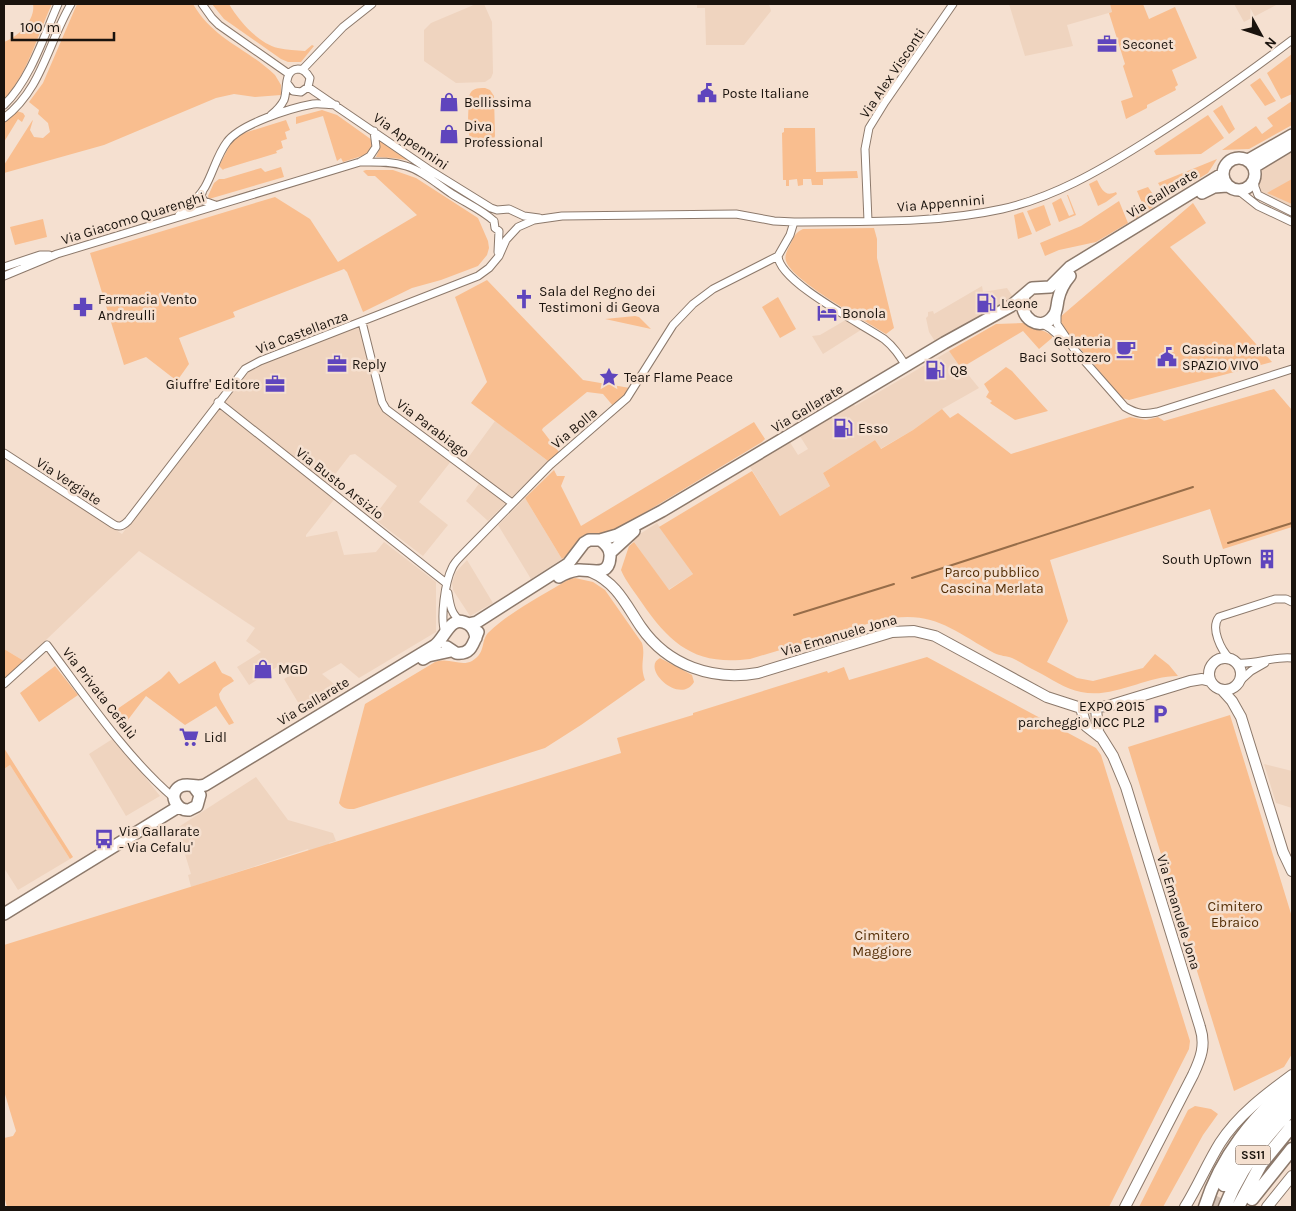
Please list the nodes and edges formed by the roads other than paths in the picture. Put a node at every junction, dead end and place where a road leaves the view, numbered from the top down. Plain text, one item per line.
1 (58, 4) edge
2 (70, 4) edge
3 (202, 4) edge
4 (372, 4) edge
5 (953, 4) edge
6 (1292, 40) edge
7 (305, 72) junction
8 (289, 74) junction
9 (287, 83) junction
10 (308, 87) junction
11 (4, 105) edge
12 (337, 105) junction
13 (4, 118) edge
14 (268, 118) junction
15 (374, 131) junction
16 (1292, 135) edge
17 (1292, 144) edge
18 (360, 162) junction
19 (1251, 164) junction
20 (424, 174) joint
21 (1222, 174) junction
22 (1254, 179) junction
23 (1227, 186) junction
24 (204, 189) junction
25 (1239, 191) junction
26 (216, 205) junction
27 (502, 210) junction
28 (1292, 212) edge
29 (517, 214) junction
30 (174, 218) junction
31 (545, 218) junction
32 (494, 221) junction
33 (868, 221) junction
34 (794, 222) junction
35 (1292, 222) edge
36 (518, 227) junction
37 (499, 232) junction
38 (510, 234) junction
39 (57, 254) junction
40 (778, 256) junction
41 (495, 261) junction
42 (4, 267) edge
43 (4, 276) edge
44 (1044, 288) junction
45 (1024, 296) junction
46 (1057, 306) junction
47 (1024, 314) junction
48 (362, 322) junction
49 (980, 322) junction
50 (1040, 323) junction
51 (1074, 348) junction
52 (906, 366) junction
53 (1292, 369) edge
54 (218, 402) junction
55 (4, 453) edge
56 (512, 503) junction
57 (649, 518) junction
58 (121, 526) joint
59 (600, 540) junction
60 (578, 552) junction
61 (610, 557) junction
62 (588, 571) junction
63 (446, 583) junction
64 (621, 597) junction
65 (1292, 602) edge
66 (465, 623) junction
67 (444, 634) junction
68 (476, 638) junction
69 (451, 651) junction
70 (1292, 658) edge
71 (1269, 660) junction
72 (1233, 661) junction
73 (1209, 669) junction
74 (1190, 681) junction
75 (1210, 681) junction
76 (1238, 683) junction
77 (4, 684) edge
78 (1223, 691) junction
79 (1081, 708) junction
80 (1096, 708) junction
81 (1241, 717) junction
82 (1101, 737) junction
83 (197, 791) junction
84 (176, 802) junction
85 (1292, 871) edge
86 (4, 907) edge
87 (4, 914) edge
88 (1292, 1076) edge
89 (1292, 1083) edge
90 (1292, 1094) edge
91 (1292, 1110) edge
92 (1292, 1126) edge
93 (1292, 1149) edge
94 (1292, 1161) edge
95 (1292, 1176) edge
96 (1224, 1184) tunnel mouth
97 (1254, 1203) edge
98 (1125, 1207) edge
99 (1185, 1207) edge
100 (1205, 1207) edge
101 (1225, 1207) edge
102 (1238, 1207) edge
103 (1267, 1207) edge

1 - 11 street
2 - 13 street
3 - 8 street
4 - 7 street
5 - 33 street, Via Alex Visconti
6 - 33 street, Via Appennini
7 - 8 street
7 - 10 street
8 - 9 street
9 - 10 street
9 - 14 street
10 - 12 street, Via Appennini
12 - 14 street
12 - 15 street, Via Appennini
14 - 24 street
15 - 18 street
15 - 27 street, Via Appennini
16 - 19 main road
17 - 19 main road
18 - 20 street, Via Giacomo Quarenghi
18 - 26 street, Via Giacomo Quarenghi
19 - 21 main road
19 - 22 main road
20 - 32 street, Via Appennini
21 - 23 main road
21 - 44 main road, Via Gallarate
22 - 25 main road
22 - 28 street
23 - 25 main road
23 - 46 main road, Via Gallarate
24 - 26 street, Via Giacomo Quarenghi
24 - 30 street
25 - 35 street
26 - 30 street, Via Giacomo Quarenghi
27 - 29 street, Via Appennini
27 - 32 street
29 - 31 street, Via Appennini
29 - 36 street
30 - 39 street, Via Giacomo Quarenghi
31 - 34 street, Via Appennini
31 - 36 street, Via Appennini
32 - 37 street
33 - 34 street, Via Appennini
34 - 40 street
36 - 38 street, Via Castellanza
37 - 38 street
37 - 41 street
38 - 41 street, Via Castellanza
39 - 42 street, Via Giacomo Quarenghi
39 - 43 street, Via Giacomo Quarenghi
40 - 52 street
40 - 56 street, Via Bolla
41 - 48 street, Via Castellanza
44 - 45 main road, Via Gallarate
44 - 46 main road
45 - 47 main road
45 - 49 main road, Via Gallarate
46 - 50 main road, Via Gallarate
46 - 51 street
47 - 49 main road, Via Gallarate
47 - 50 main road
48 - 54 street, Via Castellanza
48 - 56 street, Via Parabiago
49 - 52 main road, Via Gallarate
50 - 51 street
51 - 53 street
52 - 57 main road, Via Gallarate
54 - 58 street, Via Castellanza
54 - 63 street, Via Busto Arsizio
55 - 58 street, Via Vergiate
56 - 63 street, Via Bolla
57 - 59 main road, Via Gallarate
57 - 61 main road, Via Gallarate
59 - 60 main road, Via Gallarate
59 - 61 main road
60 - 62 main road
60 - 66 main road, Via Gallarate
61 - 62 main road, Via Gallarate
61 - 64 street, Via Emanuele Jona
62 - 64 street, Via Emanuele Jona
62 - 68 main road, Via Gallarate
63 - 66 street
63 - 67 street, Via Bolla
64 - 79 street, Via Emanuele Jona
65 - 72 street
66 - 67 main road, Via Gallarate
66 - 68 main road
67 - 69 main road
67 - 83 main road, Via Gallarate
68 - 69 main road, Via Gallarate
69 - 83 main road, Via Gallarate
70 - 71 street
71 - 72 street
71 - 76 street
72 - 73 street
72 - 76 street
73 - 74 street
73 - 75 street
74 - 75 street
74 - 80 street
75 - 78 street
76 - 78 street
76 - 81 street
77 - 84 street, Via Privata Cefalù
78 - 81 street
79 - 80 street, Via Emanuele Jona
79 - 82 street, Via Emanuele Jona
80 - 82 street, Via Emanuele Jona
81 - 85 street
82 - 98 street, Via Emanuele Jona
83 - 84 main road, Via Gallarate
83 - 84 main road, Via Gallarate
84 - 86 main road, Via Gallarate
84 - 87 main road, Via Gallarate
88 - 99 street
89 - 100 highway
90 - 96 highway
91 - 101 highway, SS11
92 - 102 highway, SS11
93 - 97 highway
94 - 97 highway
95 - 103 street

